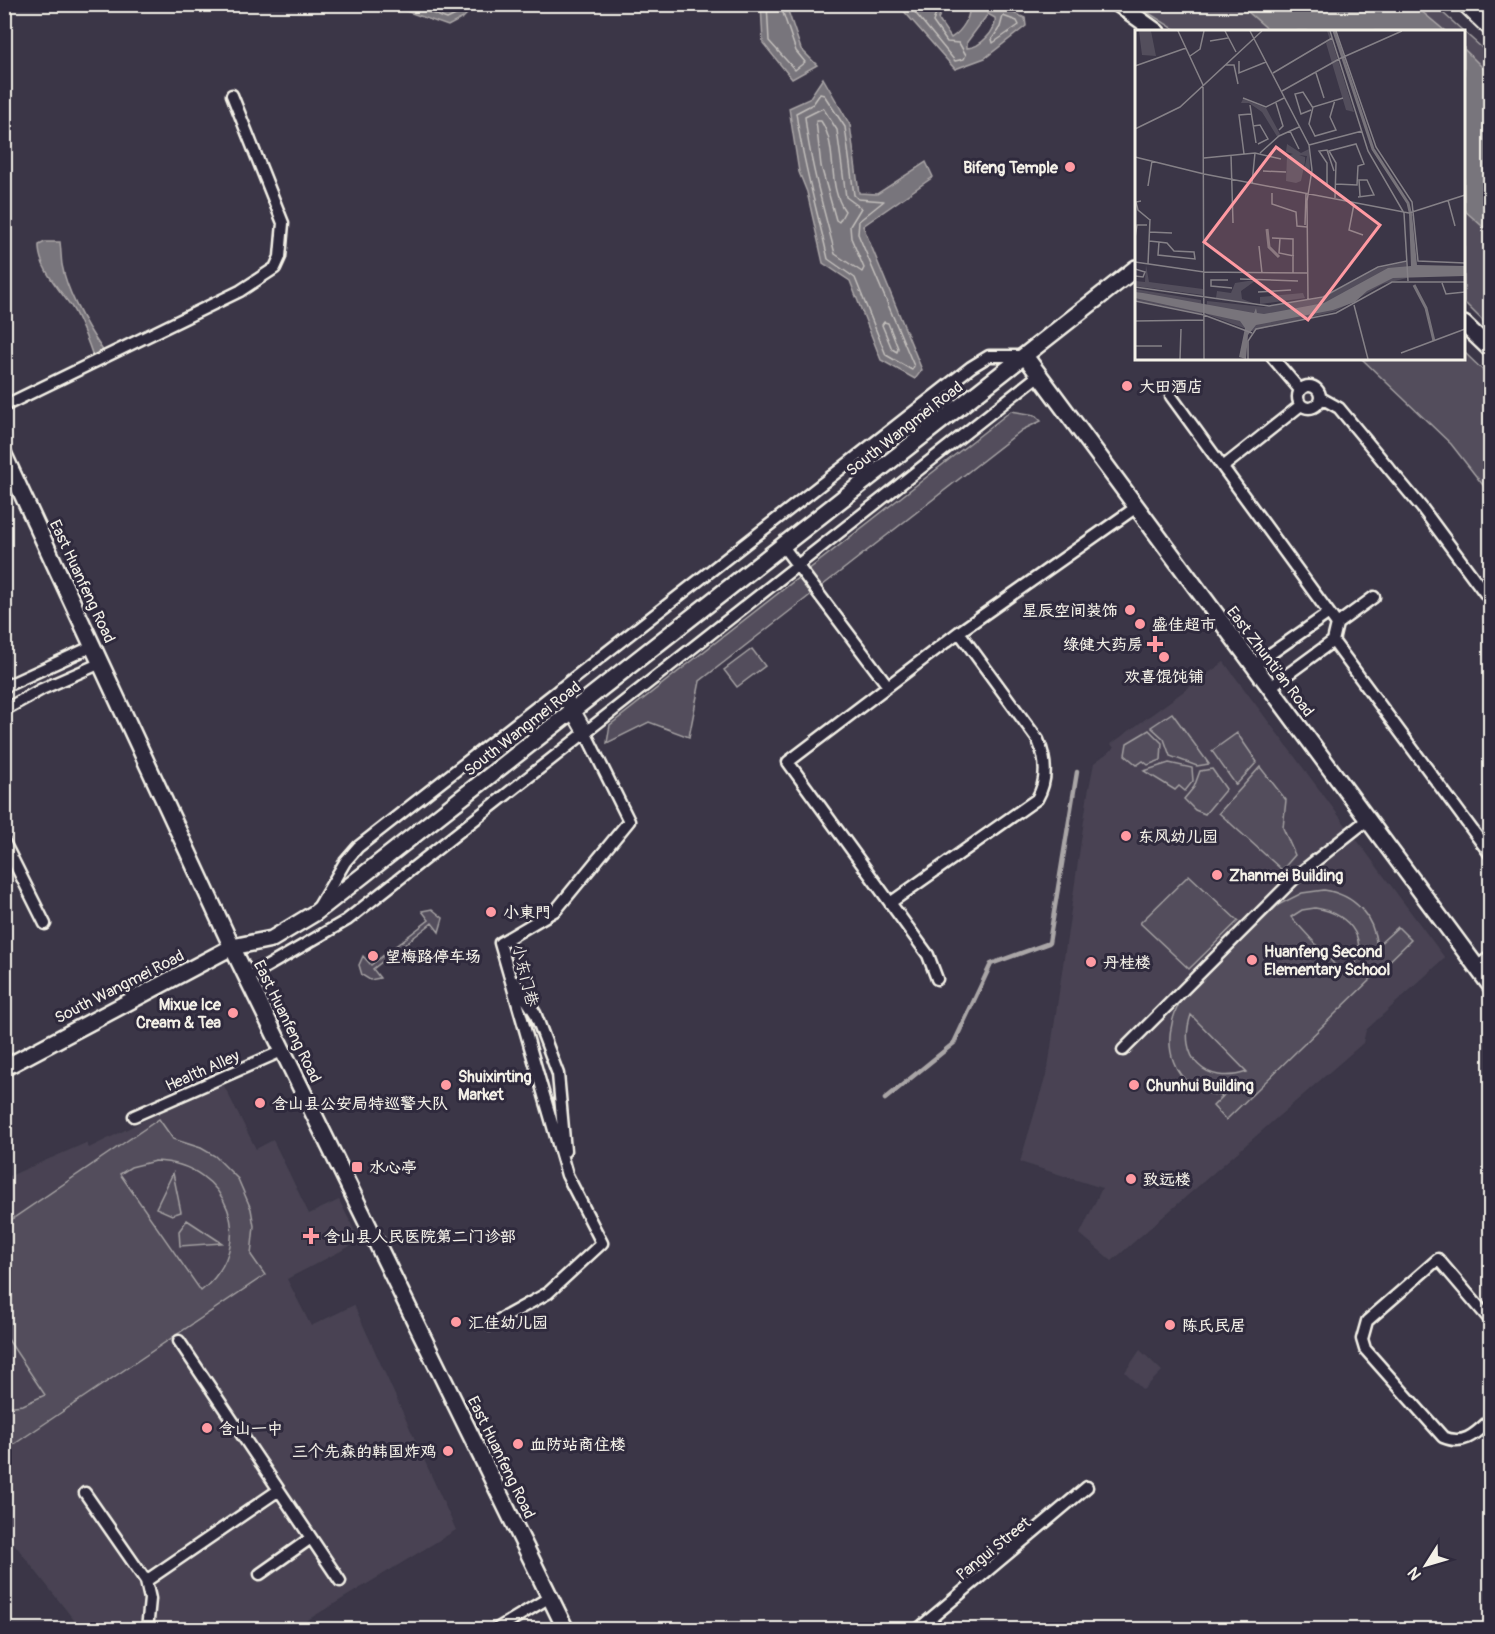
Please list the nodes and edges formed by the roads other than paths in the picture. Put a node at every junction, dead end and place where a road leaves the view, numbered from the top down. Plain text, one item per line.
1 (1118, 4) edge
2 (1464, 4) edge
3 (1491, 29) edge
4 (1154, 30) edge
5 (232, 95) dead end
6 (1135, 270) edge
7 (1465, 325) edge
8 (1491, 349) edge
9 (1025, 356) junction
10 (1275, 360) edge
11 (1039, 375) junction
12 (1300, 390) junction
13 (1171, 396) dead end
14 (1321, 398) junction
15 (1301, 405) junction
16 (4, 406) edge
17 (925, 433) dead end
18 (4, 455) edge
19 (1223, 466) junction
20 (1135, 508) junction
21 (782, 545) junction
22 (797, 565) junction
23 (1374, 597) dead end
24 (1491, 600) edge
25 (1329, 613) junction
26 (1336, 624) junction
27 (959, 632) junction
28 (1333, 641) junction
29 (93, 646) junction
30 (101, 663) junction
31 (1253, 666) junction
32 (888, 686) junction
33 (4, 687) edge
34 (1269, 688) junction
35 (561, 690) junction
36 (4, 710) edge
37 (573, 711) junction
38 (585, 732) junction
39 (1366, 820) junction
40 (4, 842) edge
41 (1491, 854) edge
42 (890, 903) junction
43 (315, 913) junction
44 (45, 924) dead end
45 (232, 947) junction
46 (1491, 957) edge
47 (1477, 967) junction
48 (508, 972) junction
49 (247, 978) junction
50 (937, 979) dead end
51 (1491, 985) edge
52 (1123, 1050) dead end
53 (282, 1051) junction
54 (4, 1068) edge
55 (134, 1116) dead end
56 (567, 1175) junction
57 (1489, 1315) edge
58 (490, 1325) dead end
59 (179, 1341) dead end
60 (1491, 1420) edge
61 (1087, 1487) dead end
62 (279, 1490) junction
63 (85, 1493) dead end
64 (311, 1538) junction
65 (260, 1574) dead end
66 (146, 1581) junction
67 (340, 1581) dead end
68 (550, 1597) junction
69 (147, 1629) edge
70 (495, 1629) edge
71 (566, 1629) edge
72 (917, 1629) edge

1 - 4 main road
2 - 3 street
5 - 16 street
6 - 9 main road, South Wangmei Road
7 - 8 main road
9 - 11 main road, East Zhunti'an Road
9 - 17 main road, South Wangmei Road
9 - 21 main road, South Wangmei Road
9 - 35 street
10 - 12 street
11 - 20 main road, East Zhunti'an Road
11 - 22 street
12 - 14 street
12 - 15 street
13 - 19 street
14 - 15 street
14 - 24 street
15 - 19 street
18 - 29 main road, East Huanfeng Road
19 - 25 street
20 - 27 street
20 - 31 main road, East Zhunti'an Road
21 - 22 street
21 - 37 main road, South Wangmei Road
22 - 32 street
22 - 38 street
23 - 26 street
25 - 26 street
25 - 31 street
26 - 28 street
27 - 32 street
27 - 42 street
28 - 34 street
28 - 41 street
29 - 30 main road, East Huanfeng Road
29 - 33 street
30 - 36 street
30 - 45 main road, East Huanfeng Road
31 - 34 main road, East Zhunti'an Road
32 - 42 street
34 - 39 main road, East Zhunti'an Road
35 - 37 street
35 - 43 street
37 - 38 street
37 - 43 main road, South Wangmei Road
38 - 48 street, 小东门巷
38 - 49 street
39 - 47 main road, East Zhunti'an Road
39 - 52 street
40 - 44 street
42 - 50 street
43 - 45 main road, South Wangmei Road
45 - 49 main road, East Huanfeng Road
45 - 54 main road, South Wangmei Road
46 - 47 street
47 - 51 main road, East Zhunti'an Road
48 - 56 street, 小东门巷
48 - 56 street
49 - 53 main road, East Huanfeng Road
53 - 55 street, Health Alley
53 - 68 main road, East Huanfeng Road
56 - 58 street, 小东门巷
57 - 60 street
59 - 62 street
61 - 72 street, Pangui Street
62 - 64 street
62 - 66 street
63 - 66 street
64 - 65 street
64 - 67 street
66 - 69 street
68 - 70 street
68 - 71 main road, East Huanfeng Road

